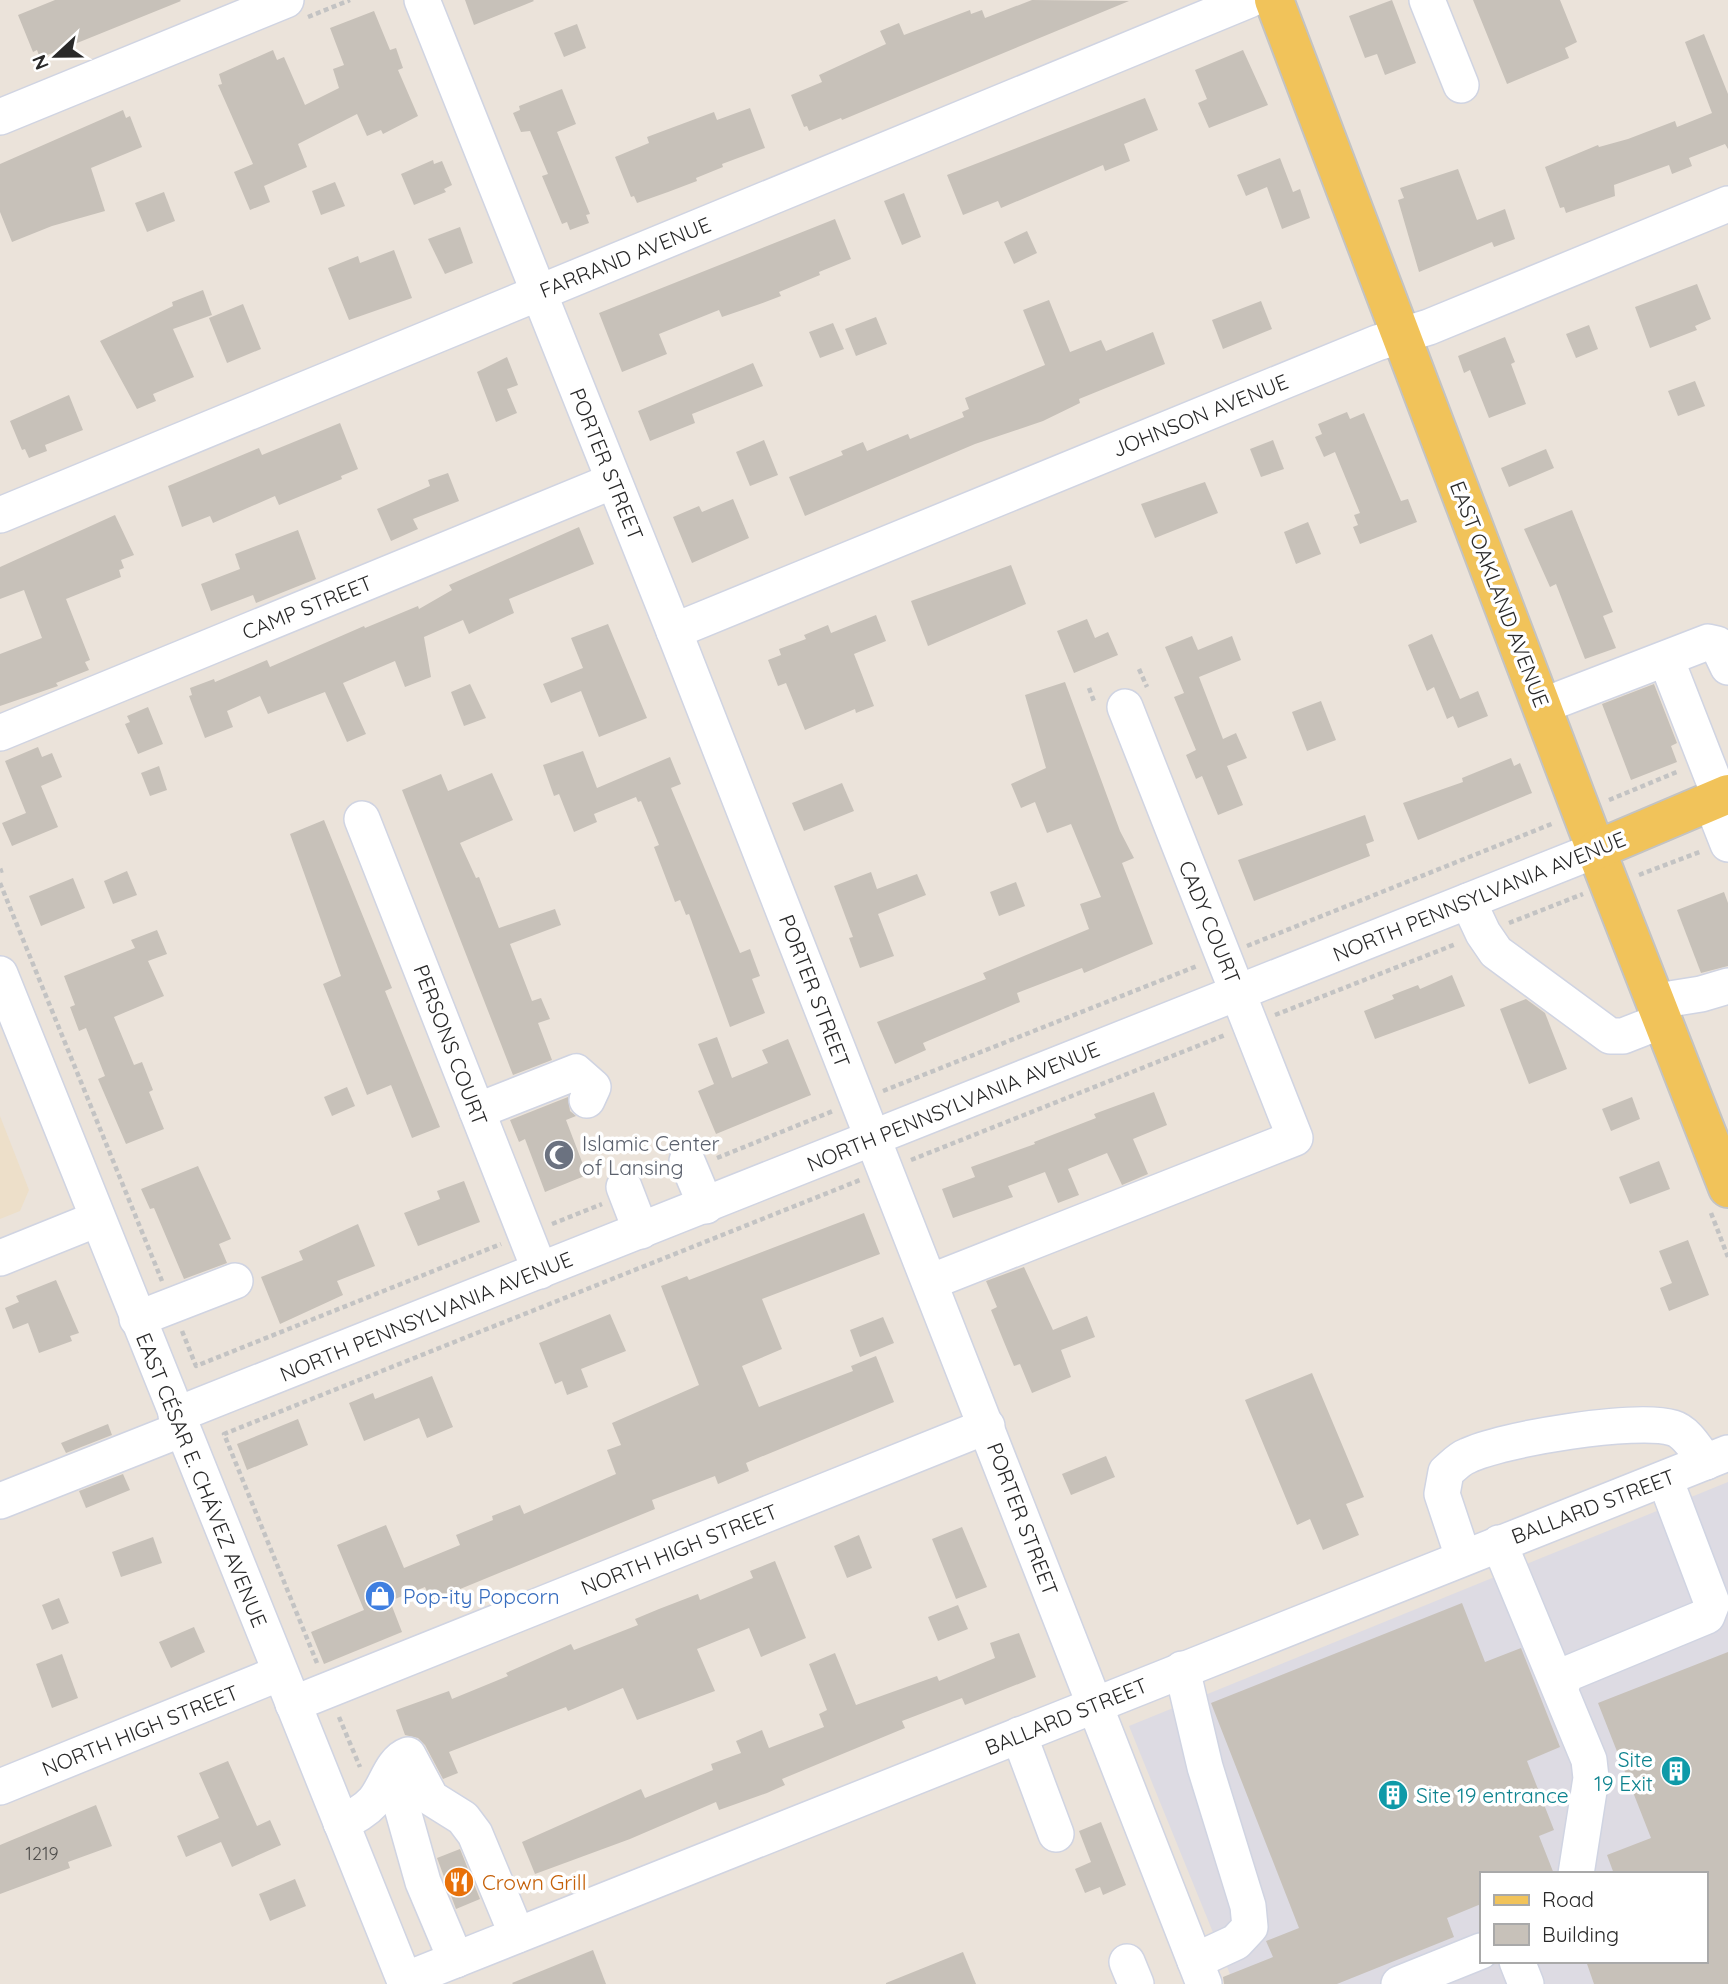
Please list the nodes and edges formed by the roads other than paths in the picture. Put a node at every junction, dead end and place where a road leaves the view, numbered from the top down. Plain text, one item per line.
1 (286, 0) edge
2 (422, 0) edge
3 (1249, 0) edge
4 (1275, 0) edge
5 (1427, 0) edge
6 (1461, 85) dead end
7 (0, 117) edge
8 (1728, 204) edge
9 (540, 293) junction
10 (1402, 335) junction
11 (613, 481) junction
12 (0, 515) edge
13 (674, 631) junction
14 (1721, 654) edge
15 (1666, 659) junction
16 (1542, 706) junction
17 (1125, 707) dead end
18 (0, 733) edge
19 (1720, 797) edge
20 (362, 818) dead end
21 (1727, 842) edge
22 (1596, 850) junction
23 (1468, 901) junction
24 (0, 974) edge
25 (1728, 986) edge
26 (1237, 992) junction
27 (1660, 1011) junction
28 (587, 1100) dead end
29 (477, 1111) junction
30 (873, 1138) junction
31 (687, 1161) dead end
32 (624, 1187) dead end
33 (1728, 1188) edge
34 (706, 1206) junction
35 (97, 1219) junction
36 (641, 1231) junction
37 (0, 1258) edge
38 (540, 1271) junction
39 (235, 1281) dead end
40 (930, 1282) junction
41 (137, 1319) junction
42 (179, 1422) junction
43 (987, 1426) junction
44 (1717, 1457) edge
45 (1665, 1479) junction
46 (0, 1502) edge
47 (1499, 1543) junction
48 (1463, 1557) junction
49 (1720, 1607) edge
50 (1182, 1669) junction
51 (1560, 1688) junction
52 (286, 1689) junction
53 (1096, 1704) junction
54 (1019, 1735) junction
55 (392, 1772) junction
56 (0, 1787) edge
57 (341, 1823) junction
58 (1056, 1834) dead end
59 (1576, 1872) edge
60 (517, 1935) junction
61 (1480, 1951) edge
62 (456, 1959) junction
63 (1518, 1963) edge
64 (1200, 1972) edge
65 (405, 1982) edge
66 (1399, 1984) edge
67 (1526, 1984) edge

1 - 7 street
2 - 9 street, PORTER STREET
3 - 9 street, FARRAND AVENUE
4 - 10 main road, EAST OAKLAND AVENUE
5 - 6 street
8 - 10 street, JOHNSON AVENUE
9 - 11 street, PORTER STREET
9 - 12 street, FARRAND AVENUE
10 - 13 street, JOHNSON AVENUE
10 - 16 main road, EAST OAKLAND AVENUE
11 - 13 street, PORTER STREET
11 - 18 street, CAMP STREET
13 - 30 street, PORTER STREET
14 - 15 street
15 - 16 street
15 - 19 street
16 - 22 main road, EAST OAKLAND AVENUE
17 - 26 street, CADY COURT
19 - 21 street
19 - 22 main road, NORTH PENNSYLVANIA AVENUE
20 - 29 street, PERSONS COURT
22 - 23 street, NORTH PENNSYLVANIA AVENUE
22 - 27 main road, EAST OAKLAND AVENUE
23 - 26 street, NORTH PENNSYLVANIA AVENUE
23 - 27 street
24 - 35 street, EAST CÉSAR E. CHÁVEZ AVENUE
25 - 27 street
26 - 30 street, NORTH PENNSYLVANIA AVENUE
26 - 40 street, CADY COURT
27 - 33 main road, EAST OAKLAND AVENUE
28 - 29 street
29 - 38 street, PERSONS COURT
30 - 34 street, NORTH PENNSYLVANIA AVENUE
30 - 40 street, PORTER STREET
31 - 34 street
32 - 36 street
34 - 36 street, NORTH PENNSYLVANIA AVENUE
35 - 37 street
35 - 41 street, EAST CÉSAR E. CHÁVEZ AVENUE
36 - 38 street, NORTH PENNSYLVANIA AVENUE
38 - 42 street, NORTH PENNSYLVANIA AVENUE
39 - 41 street
40 - 43 street, PORTER STREET
41 - 42 street, EAST CÉSAR E. CHÁVEZ AVENUE
42 - 46 street, NORTH PENNSYLVANIA AVENUE
42 - 52 street, EAST CÉSAR E. CHÁVEZ AVENUE
43 - 52 street, NORTH HIGH STREET
43 - 53 street, PORTER STREET
44 - 45 street, BALLARD STREET
44 - 48 street
45 - 47 street, BALLARD STREET
45 - 49 street
47 - 48 street, BALLARD STREET
47 - 51 street
48 - 50 street, BALLARD STREET
49 - 51 street
50 - 53 street, BALLARD STREET
50 - 64 street
51 - 59 street
52 - 56 street, NORTH HIGH STREET
52 - 57 street, EAST CÉSAR E. CHÁVEZ AVENUE
53 - 54 street, BALLARD STREET
53 - 64 street, PORTER STREET
54 - 58 street
54 - 60 street, BALLARD STREET
55 - 57 street
55 - 60 street
55 - 62 street
57 - 65 street, EAST CÉSAR E. CHÁVEZ AVENUE
60 - 62 street, BALLARD STREET
61 - 66 street
62 - 65 street, BALLARD STREET
63 - 67 street

